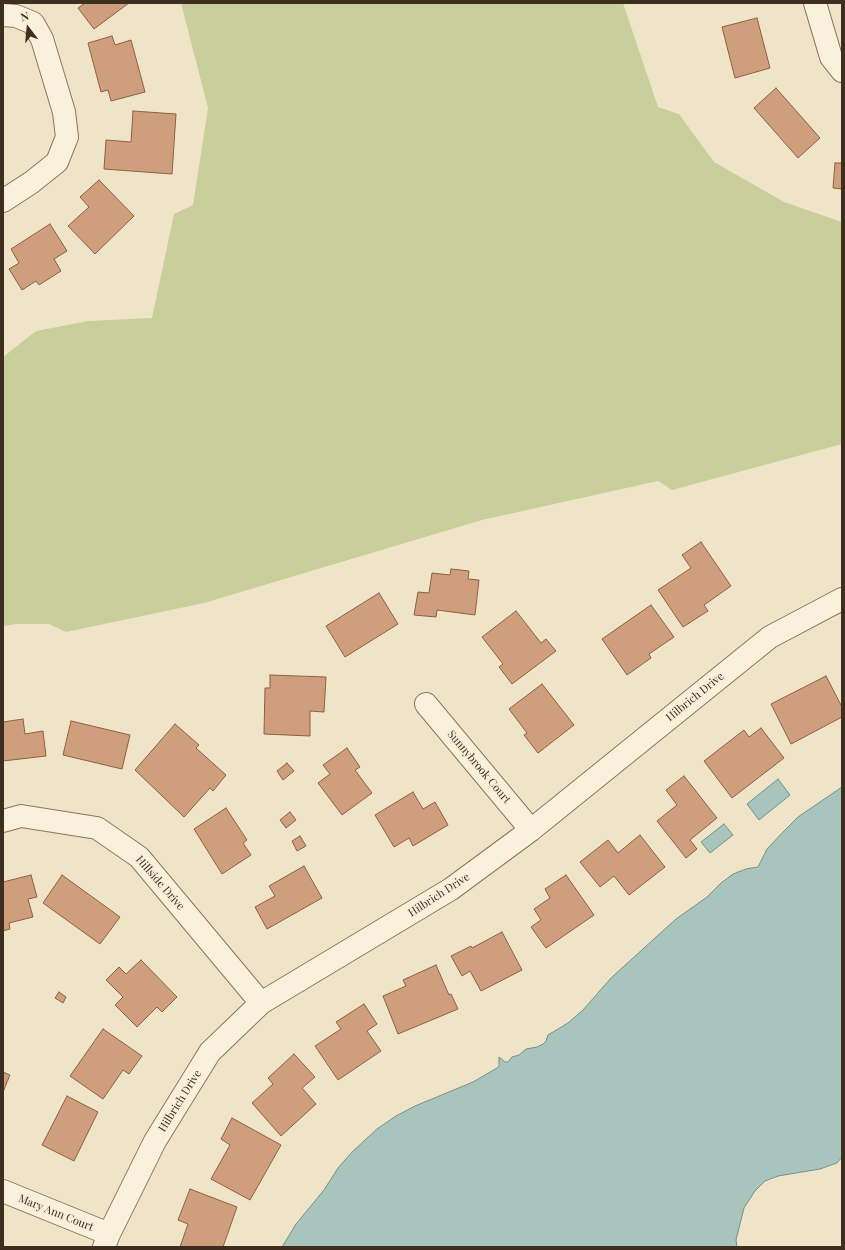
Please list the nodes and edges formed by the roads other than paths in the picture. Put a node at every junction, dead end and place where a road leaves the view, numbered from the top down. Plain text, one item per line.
1 (815, 3) edge
2 (3, 15) edge
3 (842, 71) edge
4 (3, 201) edge
5 (842, 599) edge
6 (426, 704) dead end
7 (3, 821) edge
8 (531, 830) junction
9 (261, 1002) junction
10 (3, 1191) edge
11 (106, 1241) edge

1 - 3 street
2 - 4 street
5 - 8 street, Hilbrich Drive
6 - 8 street, Sunnybrook Court
7 - 9 street, Hillside Drive
8 - 9 street, Hilbrich Drive
9 - 11 street, Hilbrich Drive
10 - 11 street, Mary Ann Court

